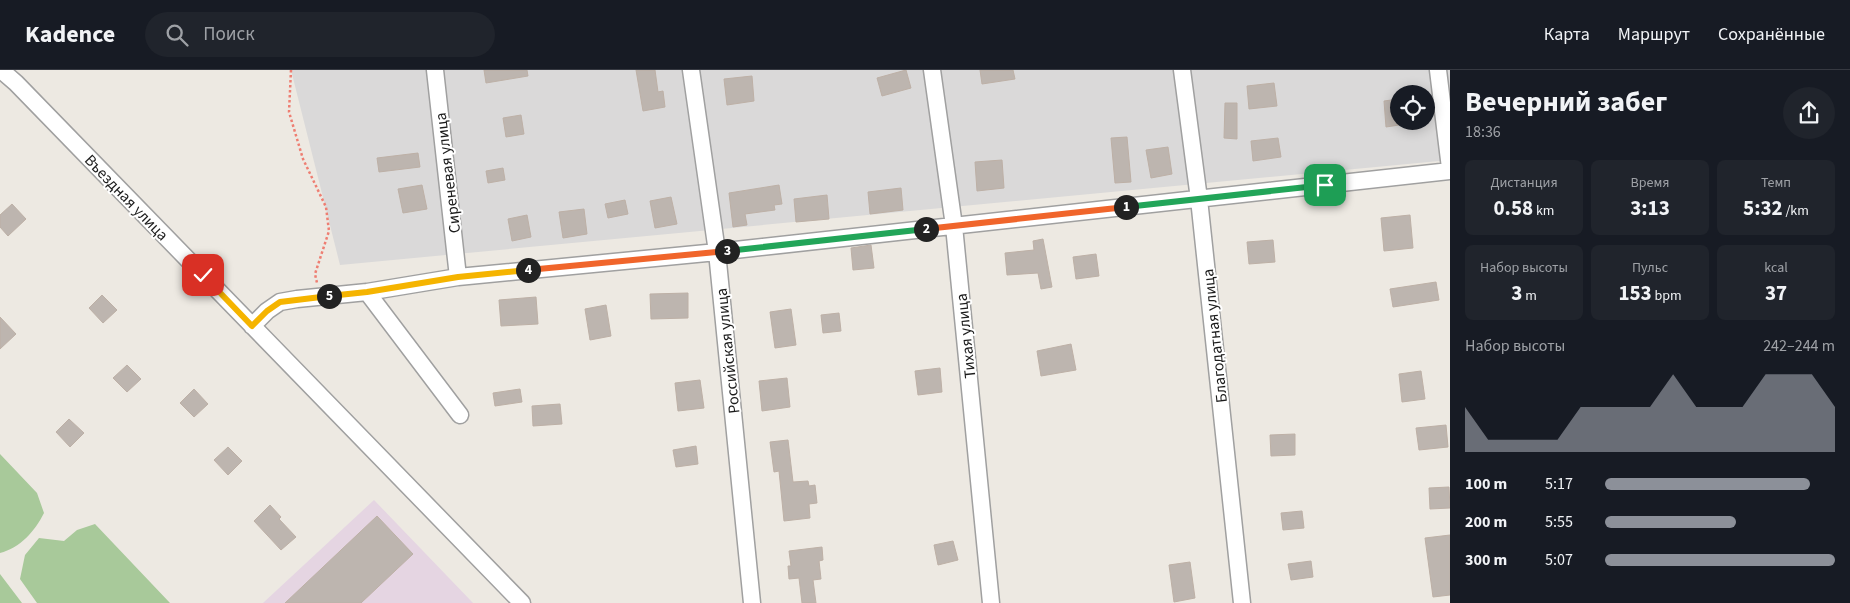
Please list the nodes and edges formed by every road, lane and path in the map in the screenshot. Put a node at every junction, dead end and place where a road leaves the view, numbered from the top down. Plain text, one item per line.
1 (1, 70) edge
2 (291, 70) edge
3 (435, 70) edge
4 (692, 70) edge
5 (932, 70) edge
6 (1182, 70) edge
7 (1438, 70) edge
8 (1450, 170) edge
9 (1199, 199) junction
10 (954, 226) junction
11 (716, 252) junction
12 (458, 277) junction
13 (367, 292) junction
14 (320, 297) junction
15 (252, 326) junction
16 (460, 415) dead end
17 (522, 603) edge
18 (752, 603) edge
19 (991, 603) edge
20 (1242, 603) edge

1 - 15 street, Въездная улица
2 - 14 path
3 - 12 street, Сиреневая улица
4 - 11 street, Российская улица
5 - 10 street, Тихая улица
6 - 9 street, Благодатная улица
7 - 8 street
8 - 9 street
9 - 10 street
9 - 20 street, Благодатная улица
10 - 11 street
10 - 19 street, Тихая улица
11 - 12 street
11 - 18 street, Российская улица
12 - 13 street
13 - 14 street
13 - 16 street
14 - 15 street
15 - 17 street, Въездная улица

